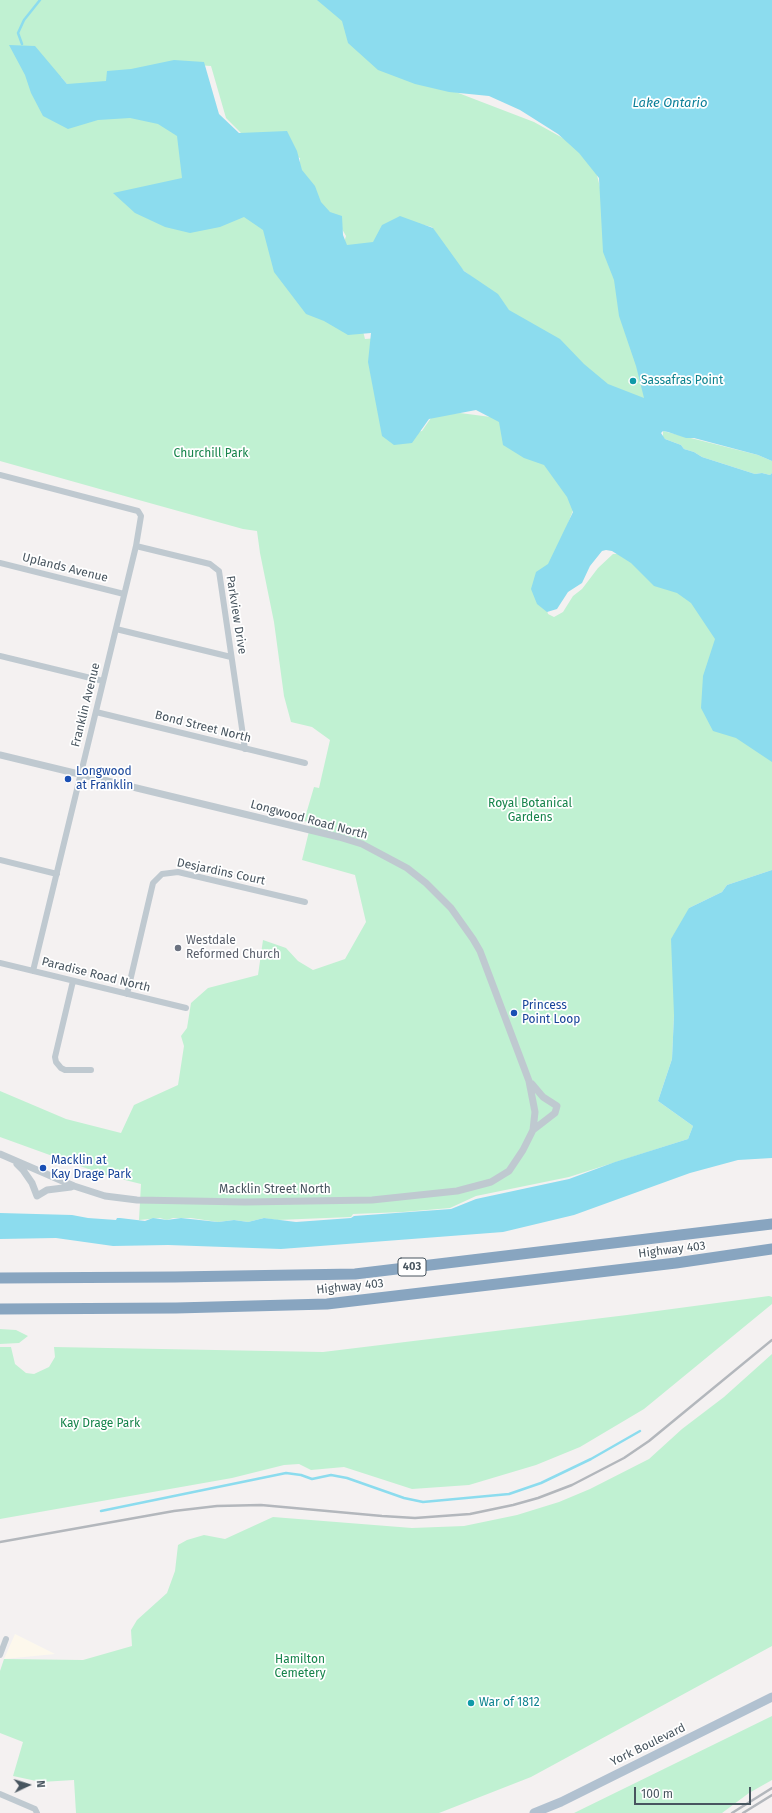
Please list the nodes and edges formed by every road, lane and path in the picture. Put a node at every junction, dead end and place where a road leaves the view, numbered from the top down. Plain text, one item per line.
1 (0, 475) edge
2 (136, 546) junction
3 (0, 563) edge
4 (124, 594) junction
5 (116, 629) junction
6 (0, 656) edge
7 (232, 657) junction
8 (103, 681) junction
9 (96, 712) junction
10 (245, 749) junction
11 (0, 755) edge
12 (305, 763) dead end
13 (81, 774) junction
14 (0, 860) edge
15 (57, 874) junction
16 (305, 902) dead end
17 (0, 963) edge
18 (33, 971) junction
19 (74, 981) junction
20 (126, 994) junction
21 (186, 1008) dead end
22 (91, 1070) dead end
23 (529, 1081) junction
24 (532, 1132) junction
25 (0, 1154) edge
26 (13, 1160) junction
27 (74, 1186) junction
28 (772, 1224) edge
29 (772, 1249) edge
30 (0, 1278) edge
31 (0, 1309) edge
32 (6, 1639) dead end
33 (0, 1655) edge
34 (772, 1697) edge
35 (0, 1794) edge
36 (37, 1813) edge
37 (534, 1813) edge

1 - 2 street, Franklin Avenue
2 - 4 street, Franklin Avenue
2 - 7 street, Parkview Drive
3 - 4 street, Uplands Avenue
4 - 5 street, Franklin Avenue
5 - 7 street
5 - 8 street, Franklin Avenue
6 - 8 street
7 - 10 street, Parkview Drive
8 - 9 street, Franklin Avenue
9 - 10 street, Bond Street North
9 - 13 street, Franklin Avenue
10 - 12 street, Bond Street North
11 - 13 street, Longwood Road North
13 - 15 street, Franklin Avenue
13 - 23 street, Longwood Road North
14 - 15 street
15 - 18 street, Franklin Avenue
16 - 20 street, Desjardins Court
17 - 18 street, Paradise Road North
18 - 19 street, Paradise Road North
19 - 20 street, Paradise Road North
19 - 22 street
20 - 21 street, Paradise Road North
23 - 24 street, Longwood Road North
23 - 24 street
24 - 27 street, Macklin Street North
25 - 26 street, Macklin Street North
26 - 27 street, Macklin Street North
26 - 27 street
28 - 30 highway, Highway 403 / 403
29 - 31 highway, Highway 403 / 403
32 - 33 street
34 - 37 main road, York Boulevard
35 - 36 street

